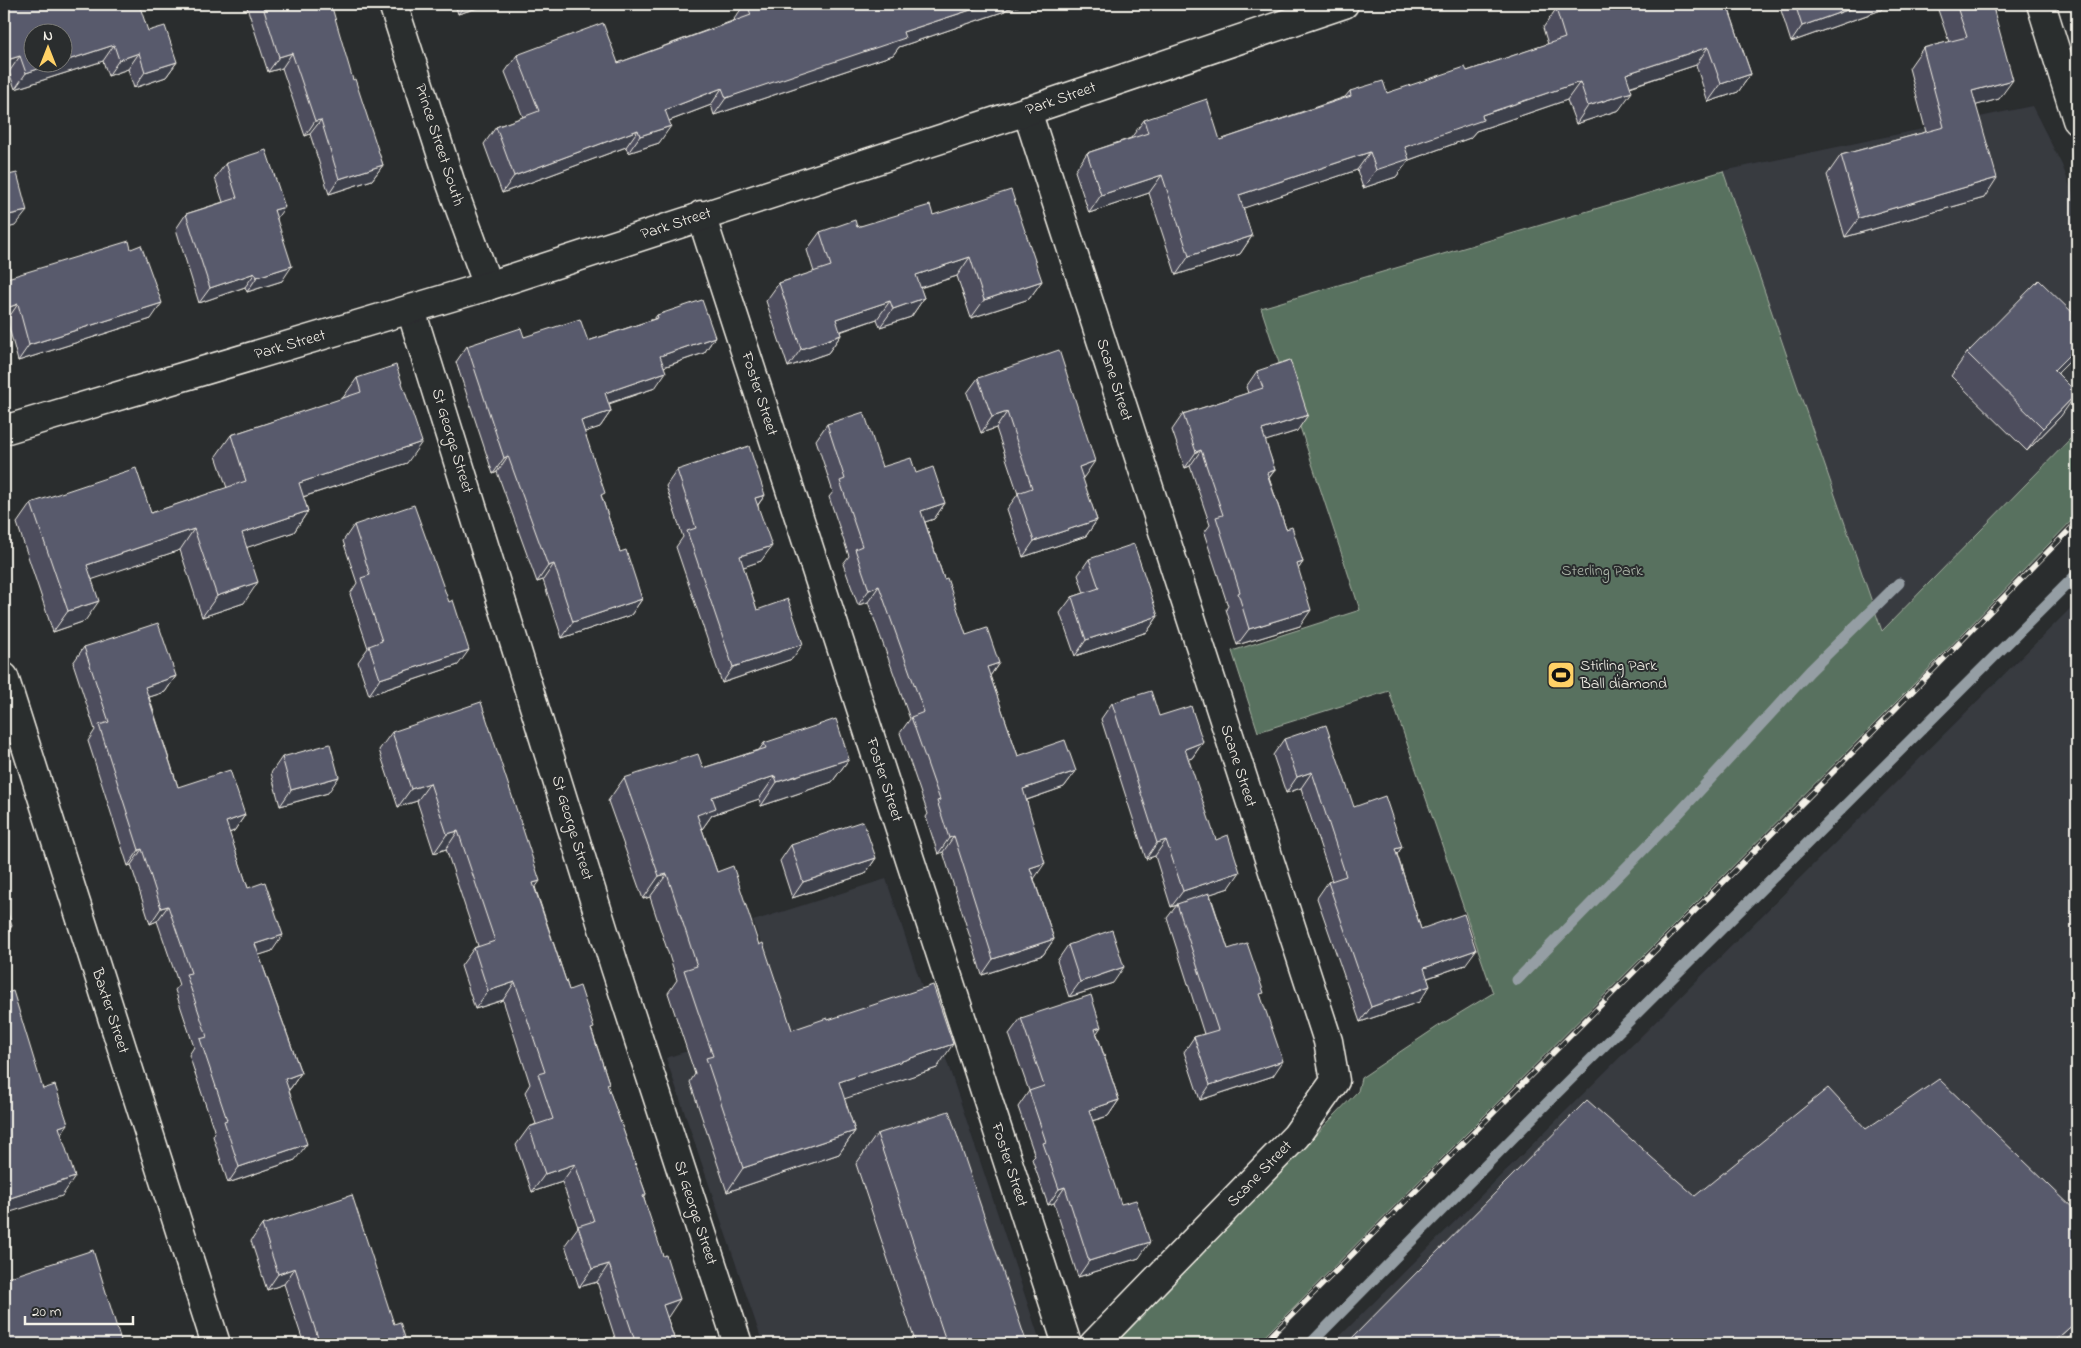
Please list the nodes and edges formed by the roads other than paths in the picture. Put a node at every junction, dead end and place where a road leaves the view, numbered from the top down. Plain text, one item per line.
1 (393, 4) edge
2 (1344, 4) edge
3 (2041, 4) edge
4 (1027, 111) junction
5 (2077, 120) edge
6 (701, 215) junction
7 (488, 286) junction
8 (411, 310) junction
9 (4, 430) edge
10 (4, 677) edge
11 (216, 1344) edge
12 (738, 1344) edge
13 (1067, 1344) edge
14 (1094, 1344) edge

1 - 7 street, Prince Street South
2 - 4 street, Park Street
3 - 5 street
4 - 6 street, Park Street
4 - 14 street, Scane Street
6 - 7 street, Park Street
6 - 13 street, Foster Street
7 - 8 street, Park Street
8 - 9 street, Park Street
8 - 12 street, St George Street
10 - 11 street, Baxter Street

